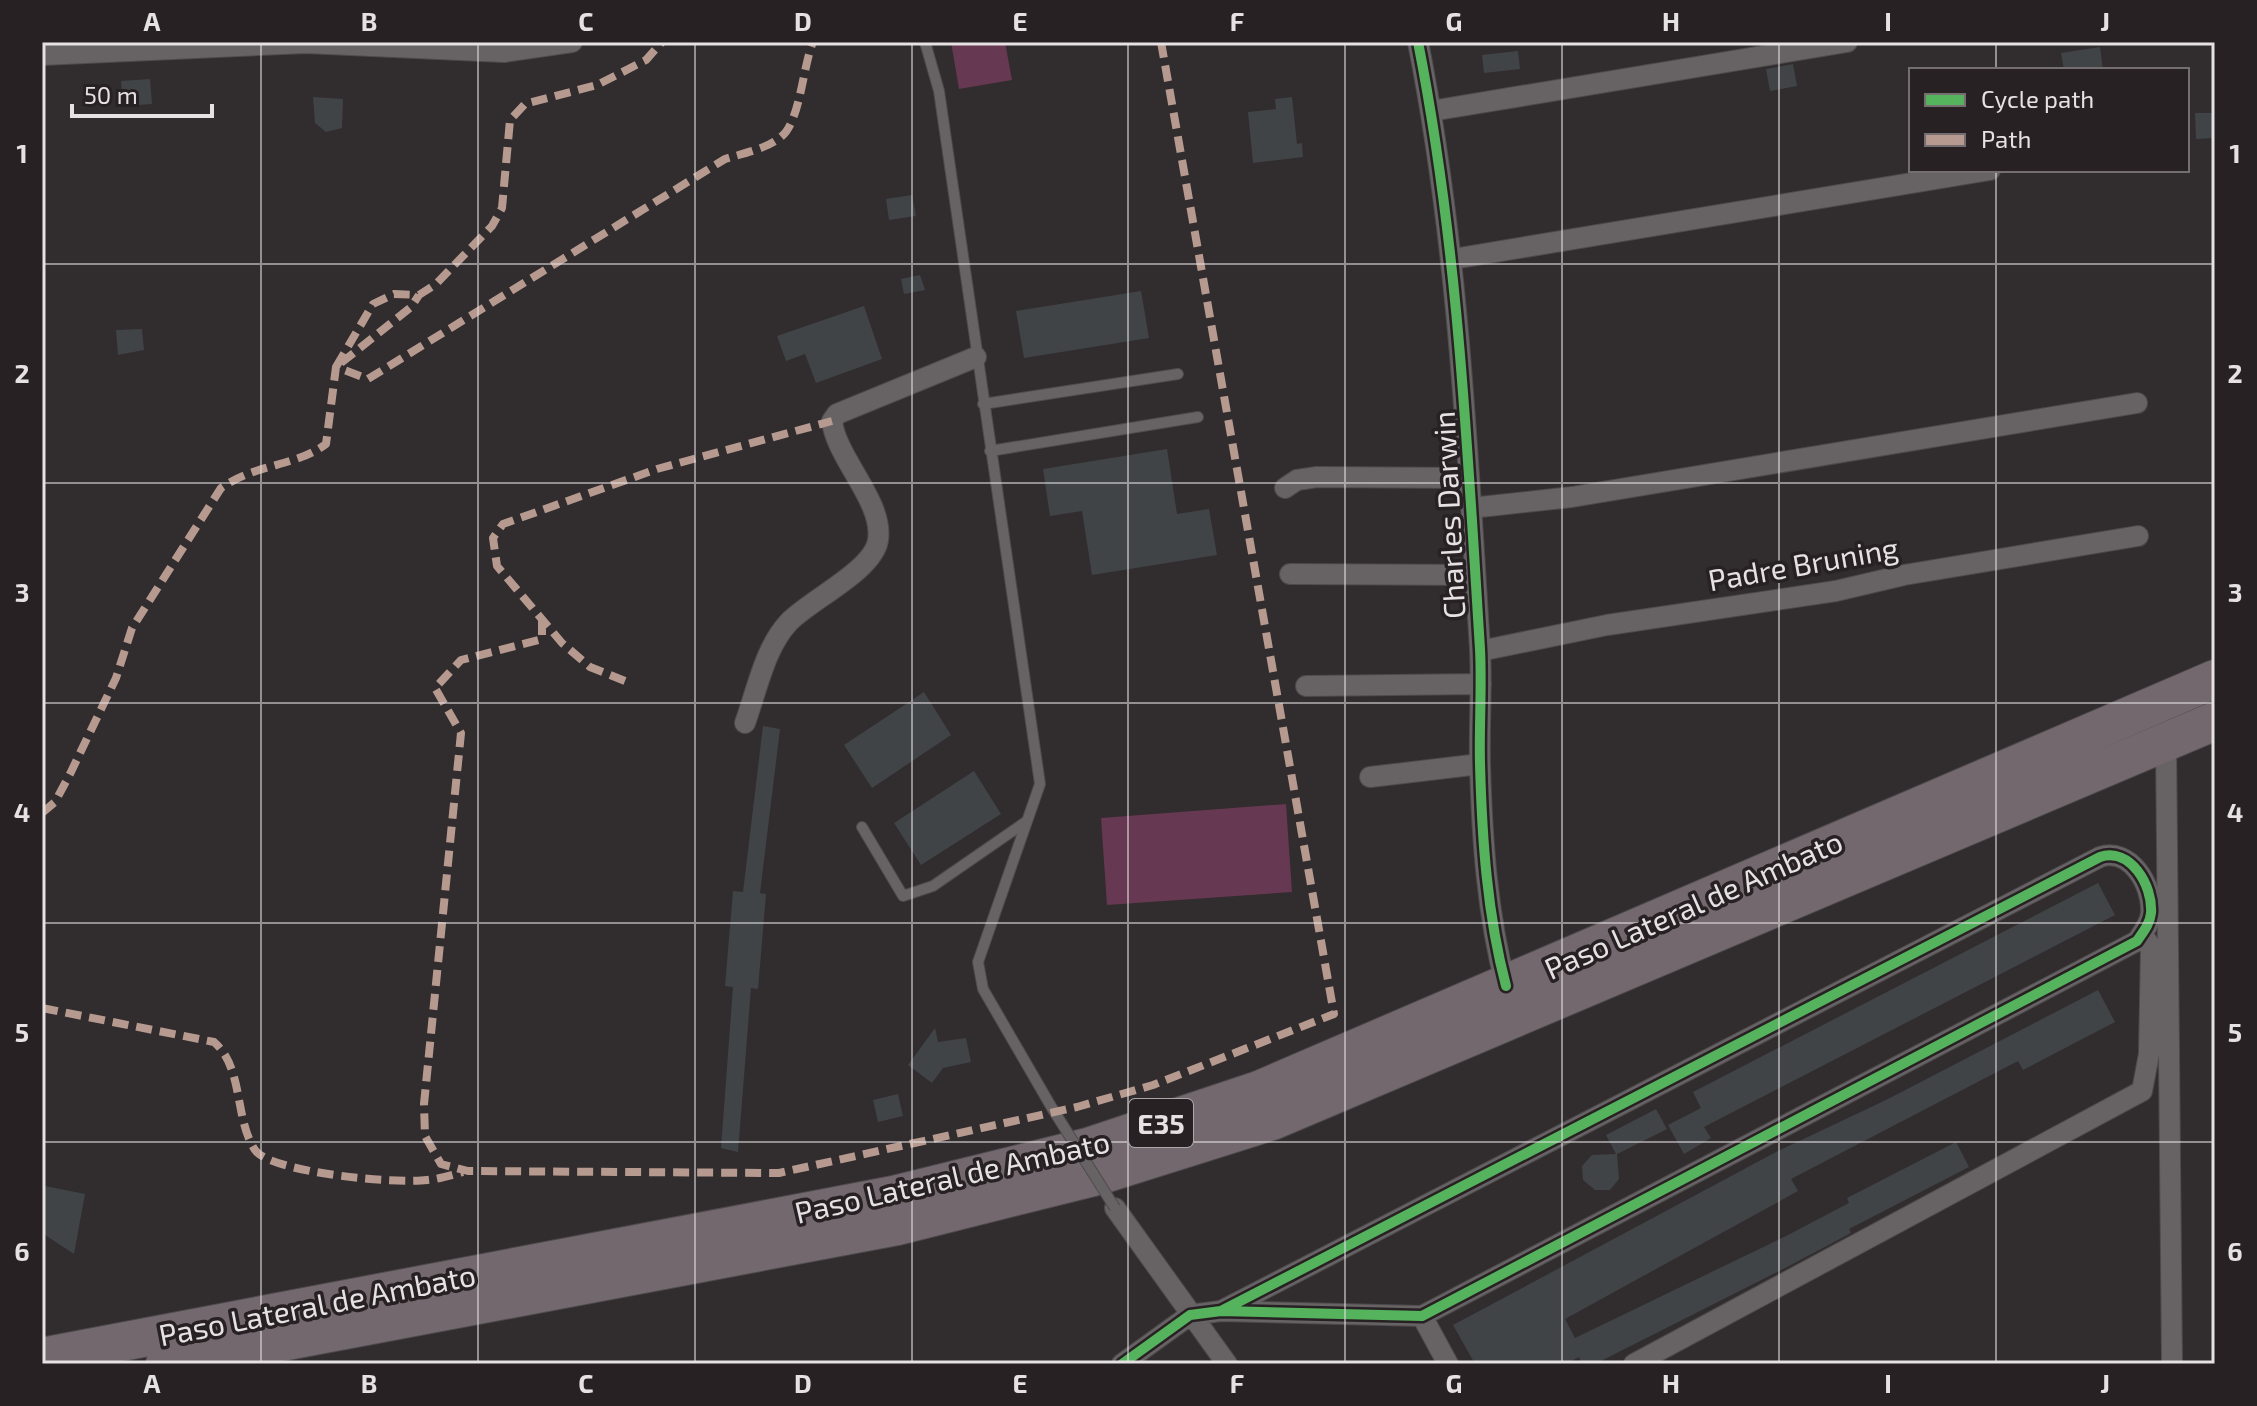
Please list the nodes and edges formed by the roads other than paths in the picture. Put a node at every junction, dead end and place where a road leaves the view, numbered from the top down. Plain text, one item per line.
1 (572, 42) edge
2 (925, 42) edge
3 (1418, 42) edge
4 (1847, 42) edge
5 (42, 55) edge
6 (1431, 111) junction
7 (1978, 172) edge
8 (1453, 259) junction
9 (976, 357) junction
10 (1178, 374) dead end
11 (2137, 403) dead end
12 (983, 404) junction
13 (1198, 417) dead end
14 (990, 451) junction
15 (1468, 478) junction
16 (1285, 488) dead end
17 (1471, 508) junction
18 (2138, 536) dead end
19 (1290, 574) dead end
20 (1474, 575) junction
21 (1480, 651) junction
22 (2215, 679) edge
23 (1481, 684) junction
24 (1306, 686) dead end
25 (2215, 721) edge
26 (745, 723) dead end
27 (2166, 743) junction
28 (1480, 764) junction
29 (1370, 777) dead end
30 (1027, 821) junction
31 (862, 827) dead end
32 (1736, 904) junction
33 (2137, 941) junction
34 (1506, 986) junction
35 (1115, 1208) joint
36 (1221, 1311) junction
37 (1190, 1315) junction
38 (1422, 1316) junction
39 (42, 1357) edge
40 (165, 1364) edge
41 (1122, 1364) edge
42 (1227, 1364) edge
43 (1448, 1364) edge
44 (1634, 1364) edge
45 (2172, 1364) edge

1 - 5 street
2 - 9 lane
3 - 6 street, Charles Darwin
4 - 6 street
6 - 8 street, Charles Darwin
7 - 8 street
8 - 15 street, Charles Darwin
9 - 12 lane
9 - 26 street
10 - 12 lane
11 - 17 street
12 - 14 lane
13 - 14 lane
14 - 30 lane
15 - 16 street
15 - 17 street, Charles Darwin
17 - 20 street, Charles Darwin
18 - 21 street, Padre Bruning
19 - 20 street
20 - 21 street, Charles Darwin
21 - 23 street, Charles Darwin
22 - 32 highway, Paso Lateral de Ambato / E35
23 - 24 street
23 - 28 street, Charles Darwin
25 - 27 highway, Paso Lateral de Ambato / E35
27 - 32 highway, Paso Lateral de Ambato / E35
27 - 45 street
28 - 29 street
28 - 34 street, Charles Darwin
30 - 31 lane
30 - 35 lane, bridge
32 - 34 highway, Paso Lateral de Ambato / E35
32 - 40 highway, Paso Lateral de Ambato / E35
33 - 36 street
33 - 38 street
33 - 44 street
34 - 39 highway, Paso Lateral de Ambato / E35
35 - 37 street
36 - 37 street
36 - 38 street
37 - 41 street
37 - 42 street
38 - 43 street

